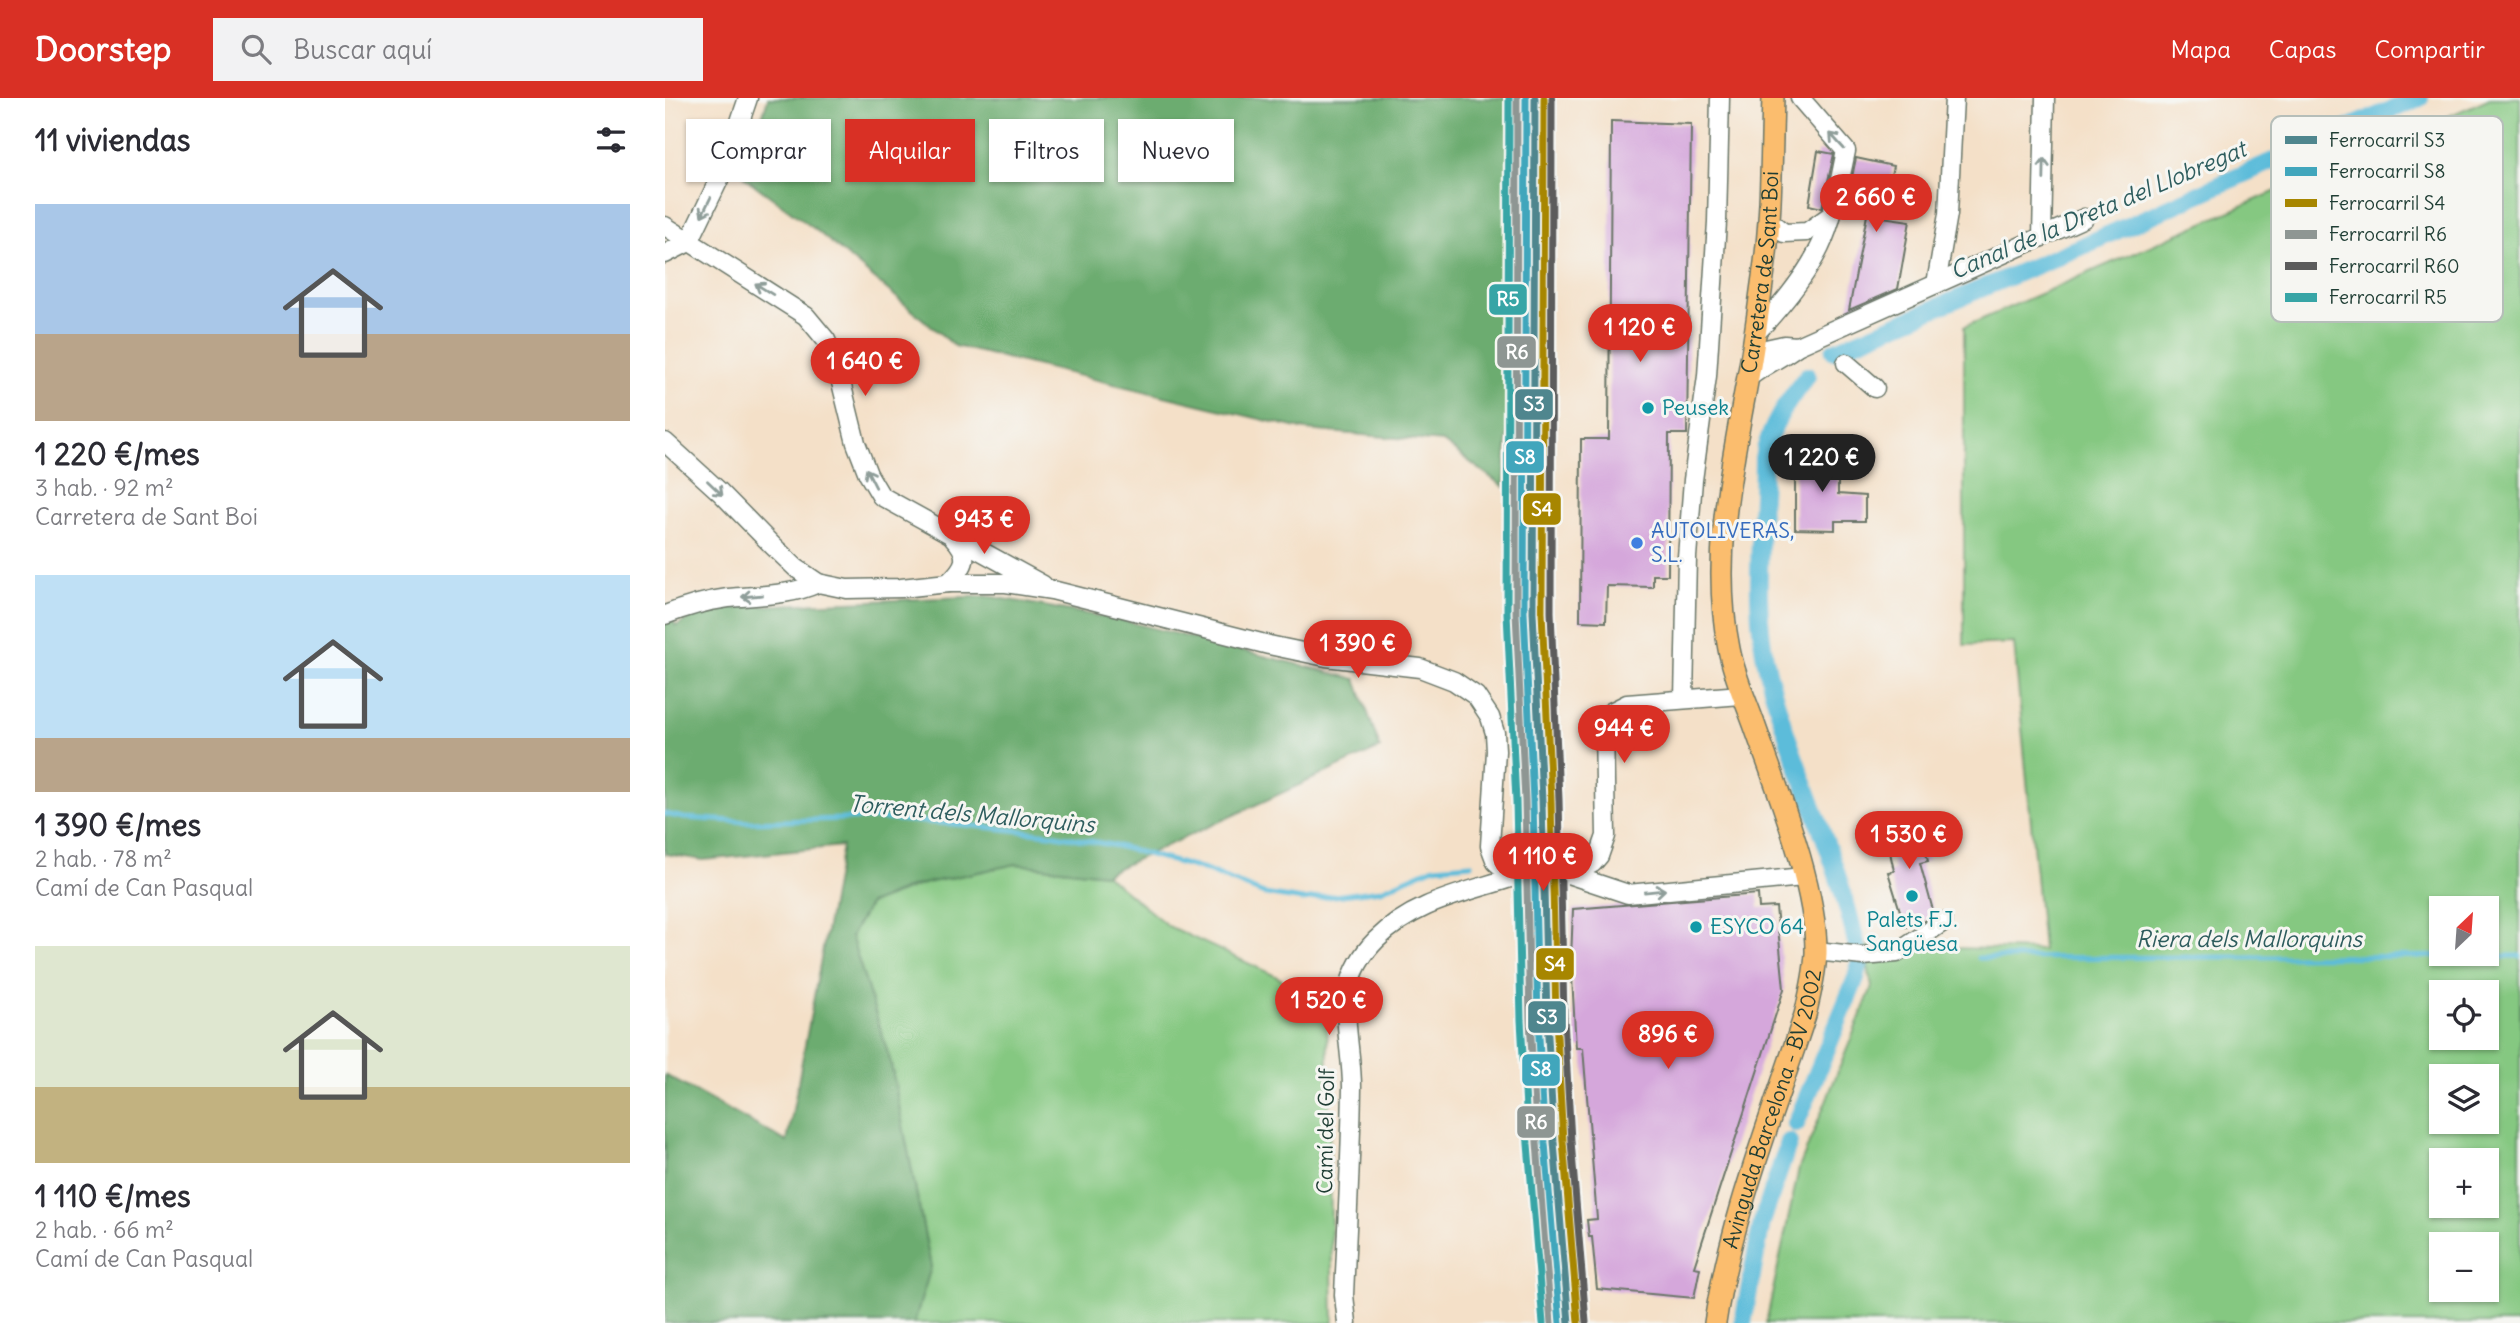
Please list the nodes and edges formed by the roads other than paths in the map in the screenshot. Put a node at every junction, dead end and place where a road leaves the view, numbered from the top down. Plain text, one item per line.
1 (748, 98) edge
2 (1720, 98) edge
3 (1773, 98) edge
4 (1800, 98) edge
5 (1954, 98) edge
6 (2045, 98) edge
7 (1831, 215) junction
8 (2084, 218) dead end
9 (1769, 221) junction
10 (665, 226) edge
11 (2042, 237) junction
12 (689, 242) junction
13 (665, 254) edge
14 (1936, 284) junction
15 (1777, 311) junction
16 (1753, 343) junction
17 (1791, 345) junction
18 (1846, 363) dead end
19 (1748, 378) junction
20 (1875, 388) dead end
21 (665, 442) edge
22 (945, 530) junction
23 (818, 583) junction
24 (948, 583) junction
25 (1052, 590) junction
26 (665, 615) edge
27 (1741, 695) junction
28 (1685, 699) junction
29 (1565, 873) junction
30 (1519, 874) junction
31 (1803, 877) junction
32 (1943, 922) dead end
33 (1816, 951) junction
34 (1347, 1323) edge
35 (1714, 1323) edge

1 -> 12 street
2 - 28 street
3 - 9 main road, Carretera de Sant Boi
7 -> 4 street
5 - 14 street
11 -> 6 street
7 - 9 street
7 - 15 street
8 - 11 street
9 - 16 main road, Carretera de Sant Boi
10 - 12 street
11 - 14 street
12 - 13 street
22 -> 12 street
14 - 17 street
15 - 16 street
15 - 17 street
16 - 17 street
16 - 19 main road, Carretera de Sant Boi
17 - 19 street
18 - 20 street
19 - 27 main road, Carretera de Sant Boi
21 -> 23 street
22 - 24 street
22 - 25 street
23 - 24 street
23 -> 26 street
24 - 25 street
25 - 30 street
27 - 28 street
27 - 31 main road, Avinguda Barcelona - BV 2002
28 - 29 street
29 - 30 street, Camí del Golf
29 -> 31 street
30 - 34 street, Camí del Golf
31 - 33 main road, Avinguda Barcelona - BV 2002
32 - 33 street
33 - 35 main road, Avinguda Barcelona - BV 2002

